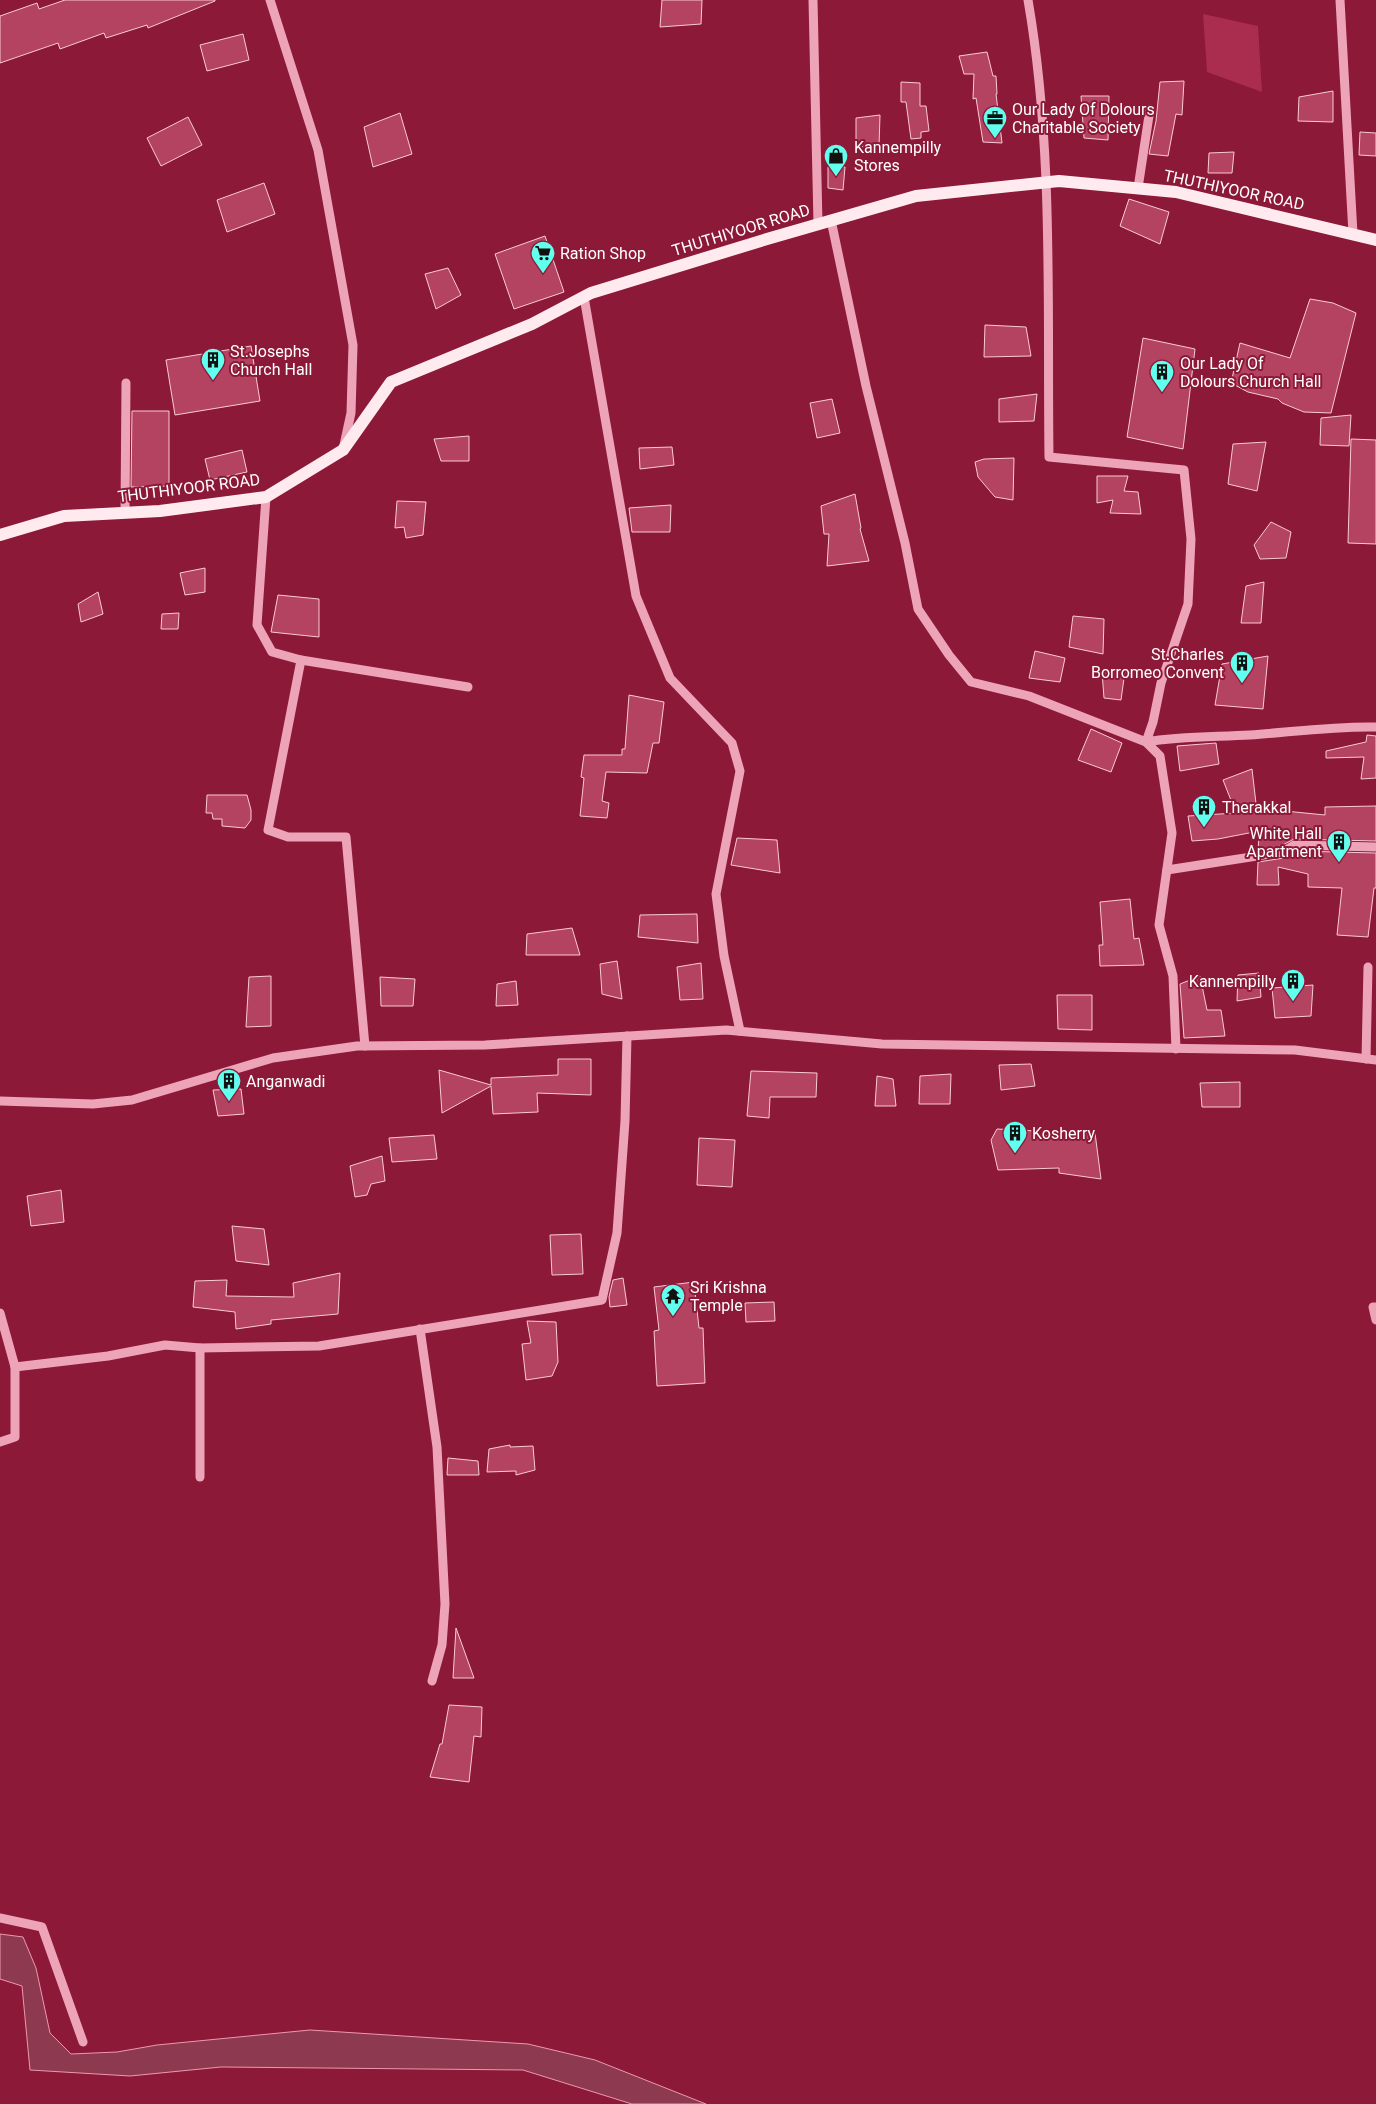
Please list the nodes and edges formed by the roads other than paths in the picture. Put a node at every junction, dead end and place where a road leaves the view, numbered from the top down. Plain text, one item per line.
1 (270, 0) edge
2 (813, 0) edge
3 (1028, 0) edge
4 (1340, 0) edge
5 (1150, 109) dead end
6 (1046, 182) junction
7 (1138, 188) junction
8 (831, 220) junction
9 (818, 224) junction
10 (1353, 234) junction
11 (1376, 240) edge
12 (584, 297) junction
13 (126, 383) dead end
14 (343, 450) junction
15 (266, 497) junction
16 (125, 513) junction
17 (0, 535) edge
18 (301, 660) junction
19 (468, 687) dead end
20 (1376, 727) edge
21 (1146, 742) junction
22 (1376, 848) edge
23 (1167, 870) junction
24 (1368, 967) dead end
25 (1372, 1000) edge
26 (740, 1032) junction
27 (627, 1036) junction
28 (365, 1046) junction
29 (1176, 1049) junction
30 (1371, 1059) edge
31 (0, 1101) edge
32 (1376, 1307) edge
33 (0, 1313) edge
34 (1376, 1320) edge
35 (420, 1329) junction
36 (200, 1348) junction
37 (15, 1367) junction
38 (0, 1442) edge
39 (200, 1477) dead end
40 (432, 1681) dead end
41 (0, 1918) edge
42 (83, 2042) dead end

1 - 14 street
2 - 9 street
3 - 6 street
4 - 10 street
5 - 7 street
6 - 7 main road, THUTHIYOOR ROAD
6 - 8 main road, THUTHIYOOR ROAD
6 - 21 street
7 - 10 main road, THUTHIYOOR ROAD
8 - 9 main road, THUTHIYOOR ROAD
8 - 21 street
9 - 12 main road, THUTHIYOOR ROAD
10 - 11 main road, THUTHIYOOR ROAD
12 - 14 main road, THUTHIYOOR ROAD
12 - 26 street
13 - 16 street
14 - 15 main road, THUTHIYOOR ROAD
15 - 16 main road, THUTHIYOOR ROAD
15 - 18 street
16 - 17 main road, THUTHIYOOR ROAD
18 - 19 street
18 - 28 street
20 - 21 street
21 - 23 street
22 - 23 street
23 - 29 street
24 - 25 street
25 - 30 street
26 - 27 street
26 - 29 street
27 - 28 street
27 - 35 street
28 - 31 street
29 - 30 street
32 - 34 street
33 - 37 street
35 - 36 street
35 - 40 street
36 - 37 street
36 - 39 street
37 - 38 street
41 - 42 street

